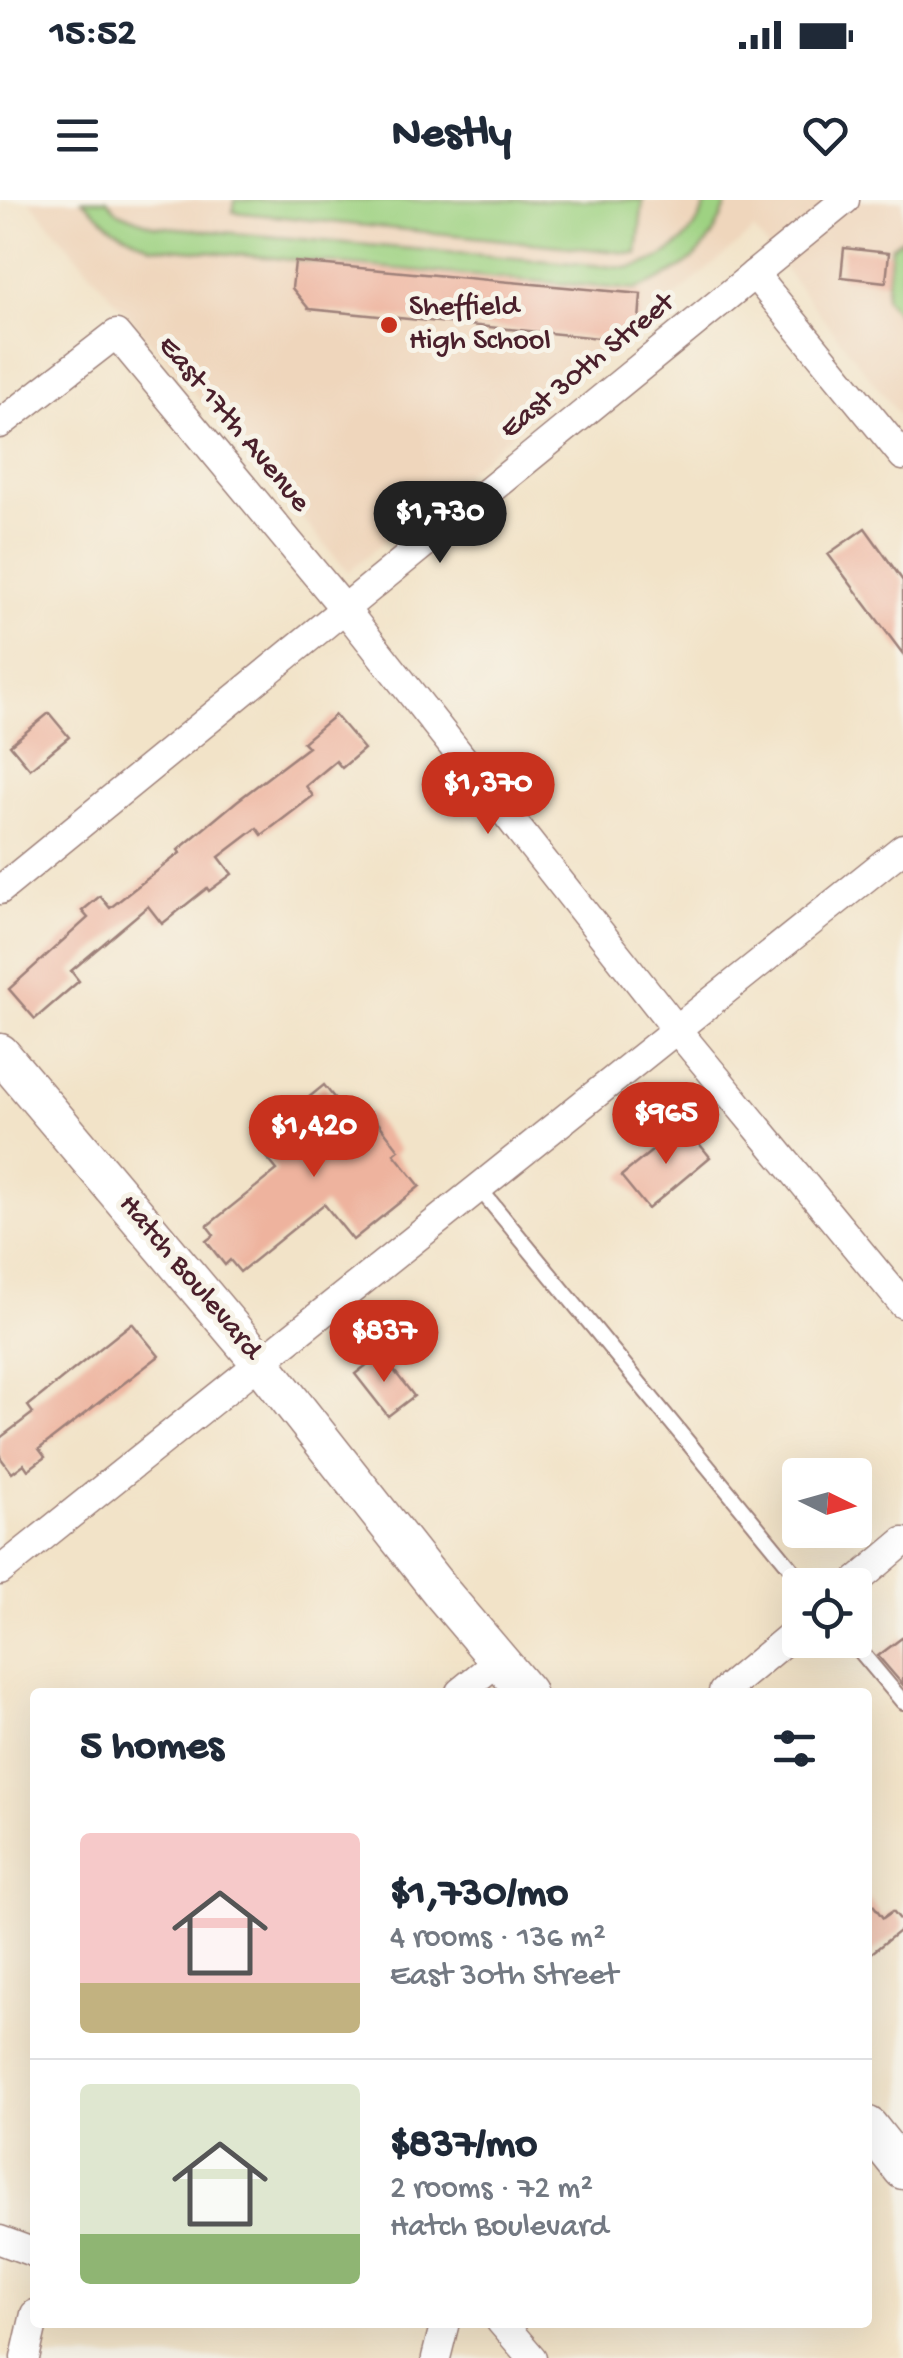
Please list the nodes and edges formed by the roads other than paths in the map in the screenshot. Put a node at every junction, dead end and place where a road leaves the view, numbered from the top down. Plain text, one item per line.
1 (845, 200) edge
2 (754, 274) junction
3 (0, 424) edge
4 (903, 456) edge
5 (343, 607) junction
6 (903, 848) edge
7 (0, 890) edge
8 (678, 1030) junction
9 (0, 1053) edge
10 (479, 1188) junction
11 (903, 1304) edge
12 (260, 1362) junction
13 (903, 1542) edge
14 (791, 1568) edge
15 (872, 1568) edge
16 (0, 1571) edge
17 (782, 1643) edge
18 (866, 1658) edge
19 (498, 1661) junction
20 (465, 1688) edge
21 (522, 1688) edge
22 (728, 1688) edge
23 (903, 1702) edge
24 (872, 2131) edge
25 (903, 2170) edge
26 (0, 2240) edge
27 (30, 2250) edge
28 (32, 2328) edge
29 (443, 2328) edge
30 (505, 2328) edge
31 (25, 2358) edge
32 (436, 2358) edge
33 (532, 2358) edge

1 - 2 street, East 30th Street
2 - 4 street
2 - 5 street, East 30th Street
3 - 5 street, East 17th Avenue
5 - 7 street, East 30th Street
5 - 8 street, East 17th Avenue
6 - 8 street
8 - 10 street
8 - 11 street, East 17th Avenue
9 - 12 main road, Hatch Boulevard
10 - 12 street
10 - 14 lane
12 - 16 street
12 - 19 main road, Hatch Boulevard
13 - 15 street
17 - 22 street
18 - 23 lane
19 - 20 street
19 - 21 main road, Hatch Boulevard
24 - 25 main road
26 - 27 street
28 - 31 street
29 - 32 street
30 - 33 street

